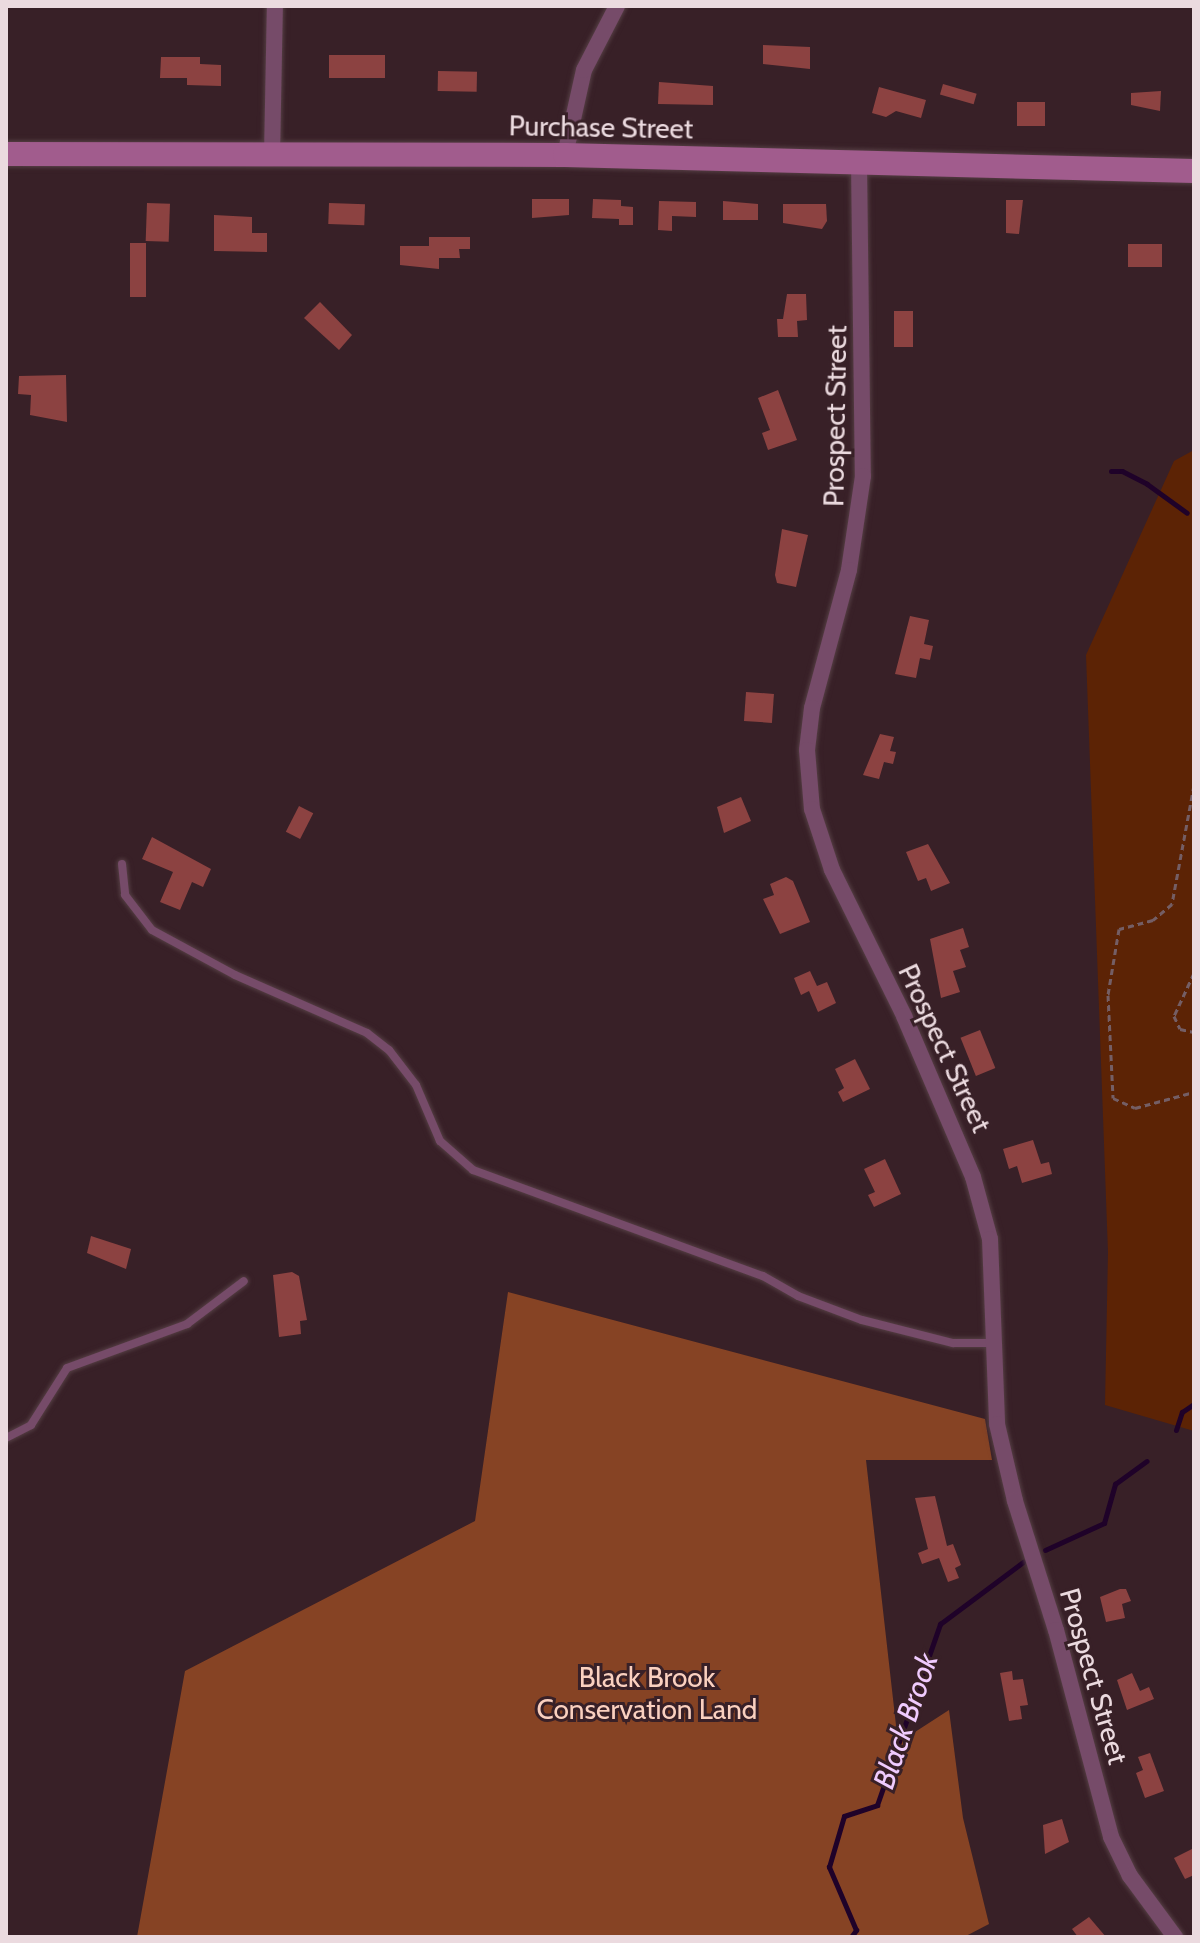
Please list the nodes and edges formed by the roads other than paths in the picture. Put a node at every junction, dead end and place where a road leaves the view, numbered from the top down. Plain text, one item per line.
1 (275, 6) edge
2 (617, 6) edge
3 (6, 154) edge
4 (565, 155) junction
5 (272, 156) junction
6 (859, 162) junction
7 (1194, 171) edge
8 (122, 864) dead end
9 (244, 1281) dead end
10 (995, 1343) junction
11 (6, 1438) edge
12 (1175, 1937) edge

1 - 5 street
2 - 4 street
3 - 5 street, Purchase Street
4 - 5 street, Purchase Street
4 - 6 street, Purchase Street
6 - 7 street, Purchase Street
6 - 10 street, Prospect Street
8 - 10 lane
9 - 11 lane
10 - 12 street, Prospect Street

